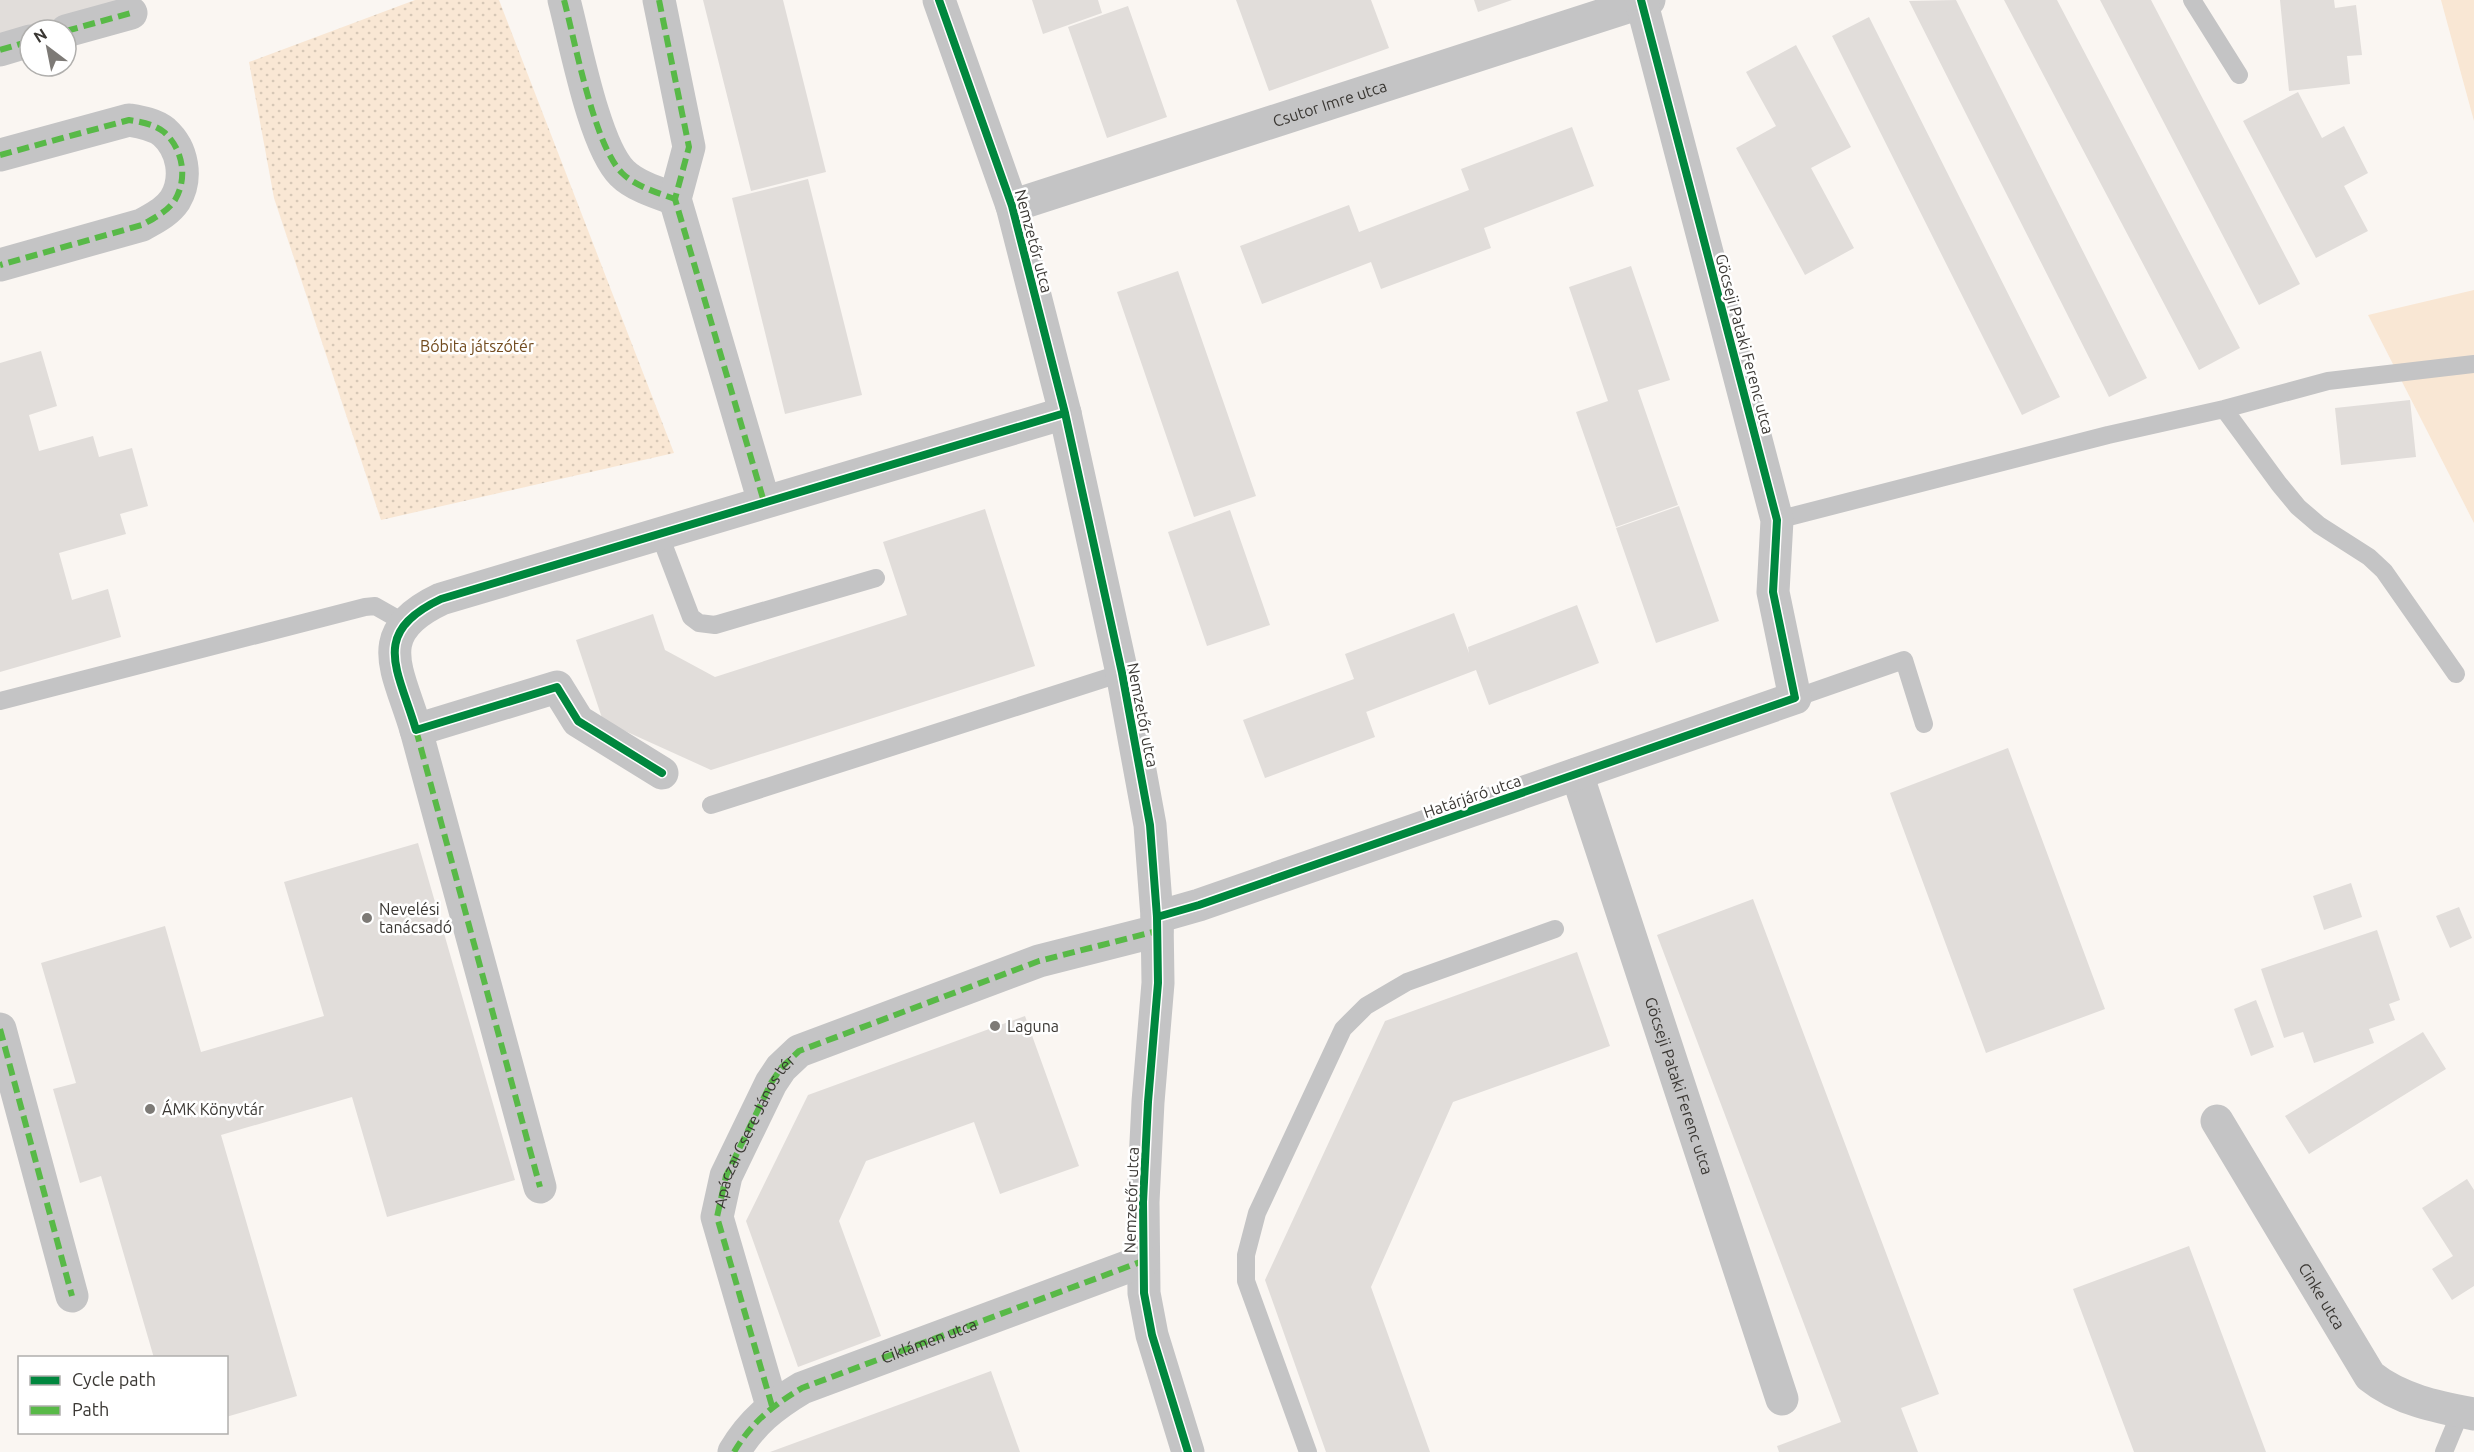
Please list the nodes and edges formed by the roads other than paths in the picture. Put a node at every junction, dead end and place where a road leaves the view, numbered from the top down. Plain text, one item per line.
1 (564, 0) edge
2 (659, 0) edge
3 (939, 0) edge
4 (2192, 0) edge
5 (1644, 1) edge
6 (131, 13) dead end
7 (78, 28) edge
8 (18, 45) edge
9 (0, 50) edge
10 (2239, 75) dead end
11 (0, 155) edge
12 (675, 199) junction
13 (1012, 206) junction
14 (0, 265) edge
15 (2474, 364) edge
16 (2224, 410) junction
17 (1065, 413) junction
18 (764, 502) junction
19 (1777, 520) junction
20 (659, 533) junction
21 (876, 578) dead end
22 (405, 623) junction
23 (1122, 673) junction
24 (2457, 674) dead end
25 (1795, 698) junction
26 (0, 701) edge
27 (1924, 724) dead end
28 (416, 730) junction
29 (662, 773) dead end
30 (1577, 774) junction
31 (711, 805) dead end
32 (1157, 924) junction
33 (1556, 929) dead end
34 (0, 1029) edge
35 (2217, 1121) dead end
36 (540, 1187) dead end
37 (1143, 1261) junction
38 (72, 1296) dead end
39 (1782, 1399) dead end
40 (772, 1406) junction
41 (2467, 1412) edge
42 (734, 1452) edge
43 (1188, 1452) edge
44 (1308, 1452) edge
45 (2444, 1452) edge

1 - 12 street
2 - 12 street
3 - 13 street, Nemzetőr utca
4 - 10 lane
5 - 13 street, Csutor Imre utca
5 - 19 street, Göcseji Pataki Ferenc utca
6 - 7 street
8 - 9 street
11 - 14 street
12 - 18 street
13 - 17 street, Nemzetőr utca
15 - 16 lane
16 - 19 lane
16 - 24 lane
17 - 18 street
17 - 23 street, Nemzetőr utca
18 - 20 street
19 - 25 street, Göcseji Pataki Ferenc utca
20 - 21 lane
20 - 22 street
22 - 26 lane
22 - 28 street
23 - 31 lane
23 - 32 street, Nemzetőr utca
25 - 27 lane
25 - 30 street, Határjáró utca
28 - 29 street
28 - 36 street
30 - 32 street, Határjáró utca
30 - 39 street, Göcseji Pataki Ferenc utca
32 - 37 street, Nemzetőr utca
32 - 40 street, Apáczai Csere János tér
33 - 44 lane
34 - 38 street
35 - 41 street, Cinke utca
37 - 40 street, Ciklámen utca
37 - 43 street, Nemzetőr utca
40 - 42 street, Ciklámen utca
41 - 45 lane

